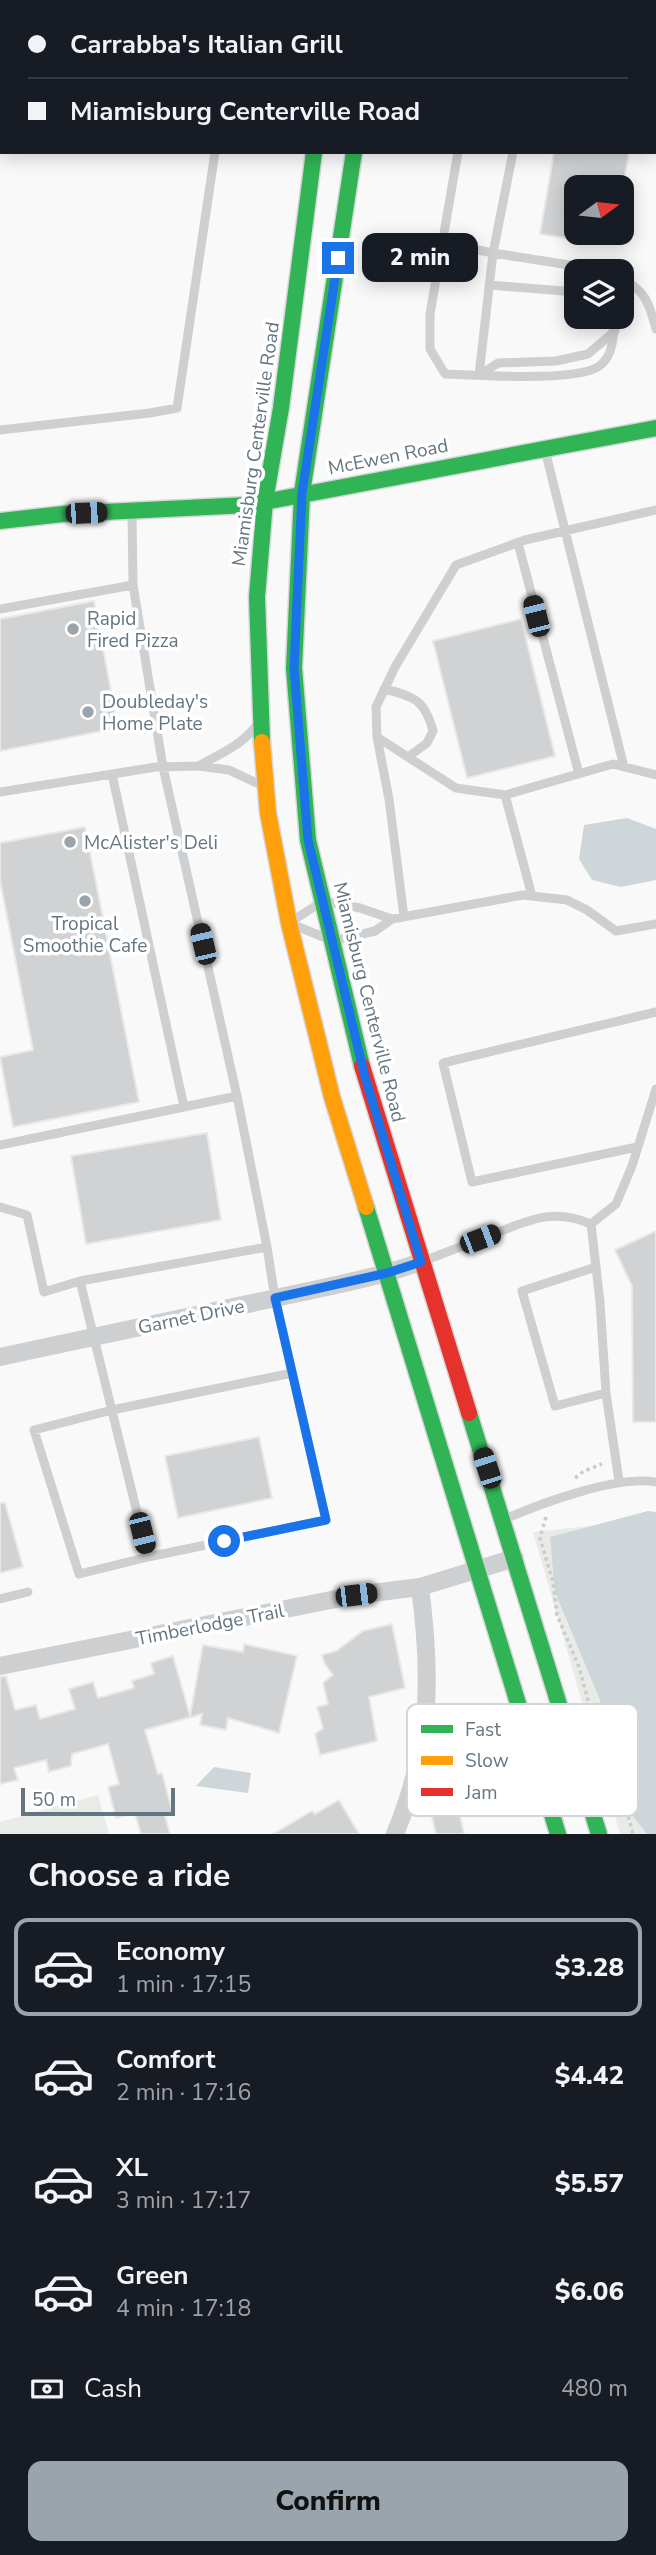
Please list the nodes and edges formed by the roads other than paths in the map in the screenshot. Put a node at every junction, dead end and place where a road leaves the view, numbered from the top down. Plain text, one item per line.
1 (215, 154) edge
2 (314, 154) edge
3 (354, 154) edge
4 (458, 154) edge
5 (513, 154) edge
6 (443, 243) junction
7 (493, 253) junction
8 (564, 264) edge
9 (634, 284) edge
10 (489, 285) junction
11 (564, 291) edge
12 (656, 329) edge
13 (615, 331) joint
14 (479, 375) junction
15 (656, 428) edge
16 (0, 430) edge
17 (545, 448) junction
18 (302, 493) junction
19 (265, 501) junction
20 (656, 510) edge
21 (132, 512) junction
22 (0, 522) edge
23 (564, 531) junction
24 (518, 543) junction
25 (132, 585) junction
26 (0, 609) edge
27 (384, 690) junction
28 (260, 719) junction
29 (377, 737) junction
30 (408, 757) junction
31 (163, 766) junction
32 (198, 766) junction
33 (624, 767) junction
34 (112, 774) junction
35 (579, 774) junction
36 (656, 775) edge
37 (266, 790) junction
38 (0, 792) edge
39 (505, 795) junction
40 (532, 896) junction
41 (323, 901) junction
42 (404, 917) junction
43 (392, 919) junction
44 (289, 923) junction
45 (656, 924) edge
46 (332, 941) junction
47 (656, 1012) edge
48 (656, 1089) edge
49 (237, 1096) junction
50 (184, 1107) junction
51 (0, 1145) edge
52 (636, 1147) junction
53 (0, 1207) edge
54 (591, 1224) junction
55 (267, 1247) junction
56 (421, 1262) junction
57 (596, 1267) junction
58 (387, 1273) junction
59 (80, 1281) junction
60 (275, 1298) junction
61 (94, 1337) junction
62 (0, 1357) edge
63 (292, 1373) junction
64 (606, 1394) junction
65 (112, 1410) junction
66 (619, 1481) junction
67 (656, 1482) edge
68 (503, 1519) junction
69 (148, 1557) junction
70 (515, 1558) junction
71 (478, 1569) junction
72 (420, 1587) junction
73 (28, 1591) dead end
74 (0, 1599) edge
75 (0, 1666) edge
76 (427, 1704) edge
77 (519, 1704) edge
78 (559, 1704) edge
79 (407, 1806) edge
80 (553, 1816) edge
81 (594, 1816) edge
82 (395, 1834) edge
83 (558, 1834) edge
84 (599, 1834) edge

1 - 16 lane
2 - 19 main road, Miamisburg Centerville Road
3 - 18 main road, Miamisburg Centerville Road
4 - 6 lane
5 - 7 lane
6 - 7 lane
6 - 14 lane
7 - 8 lane
7 - 10 lane
9 - 12 lane
10 - 11 lane
10 - 14 lane
13 - 14 lane
13 - 14 lane
15 - 17 main road, McEwen Road
17 - 18 main road, McEwen Road
17 - 23 lane
18 - 19 main road, McEwen Road
18 - 41 main road, Miamisburg Centerville Road
19 - 21 main road, McEwen Road
19 - 28 main road, Miamisburg Centerville Road
20 - 23 lane
21 - 22 main road, McEwen Road
21 - 25 lane
23 - 24 lane
23 - 33 lane
24 - 27 lane
24 - 35 lane
25 - 26 lane
25 - 31 lane
27 - 29 lane
27 - 30 lane
28 - 32 lane
28 - 37 main road, Miamisburg Centerville Road
29 - 30 lane
29 - 42 lane
30 - 39 lane
31 - 32 lane
31 - 34 lane
31 - 49 lane
32 - 37 lane
33 - 35 lane
33 - 36 lane
34 - 38 lane
34 - 50 lane
35 - 39 lane
37 - 44 main road, Miamisburg Centerville Road
39 - 40 lane
40 - 42 lane
40 - 45 lane
41 - 43 lane
41 - 44 lane
41 - 46 main road, Miamisburg Centerville Road
42 - 43 lane
43 - 46 lane
44 - 46 lane
44 - 58 main road, Miamisburg Centerville Road
46 - 56 main road, Miamisburg Centerville Road
47 - 52 lane
48 - 52 lane
49 - 50 lane
49 - 55 lane
50 - 51 lane
52 - 54 lane
53 - 59 lane
54 - 56 lane
54 - 57 lane
55 - 59 lane
55 - 60 lane
56 - 58 street, Garnet Drive
56 - 68 main road, Miamisburg Centerville Road
57 - 64 lane
57 - 64 lane
58 - 60 street, Garnet Drive
58 - 71 main road, Miamisburg Centerville Road
59 - 61 lane
60 - 61 street, Garnet Drive
60 - 63 lane
61 - 62 street, Garnet Drive
61 - 65 lane
63 - 65 lane
63 - 69 lane
64 - 66 lane
65 - 69 lane
65 - 69 lane
66 - 67 lane
66 - 68 lane
68 - 70 main road, Miamisburg Centerville Road
70 - 71 street, Timberlodge Trail
70 - 78 main road, Miamisburg Centerville Road
71 - 72 street, Timberlodge Trail
71 - 77 main road, Miamisburg Centerville Road
72 - 75 street, Timberlodge Trail
72 - 76 street
73 - 74 lane
79 - 82 street
80 - 83 main road, Miamisburg Centerville Road
81 - 84 main road, Miamisburg Centerville Road

